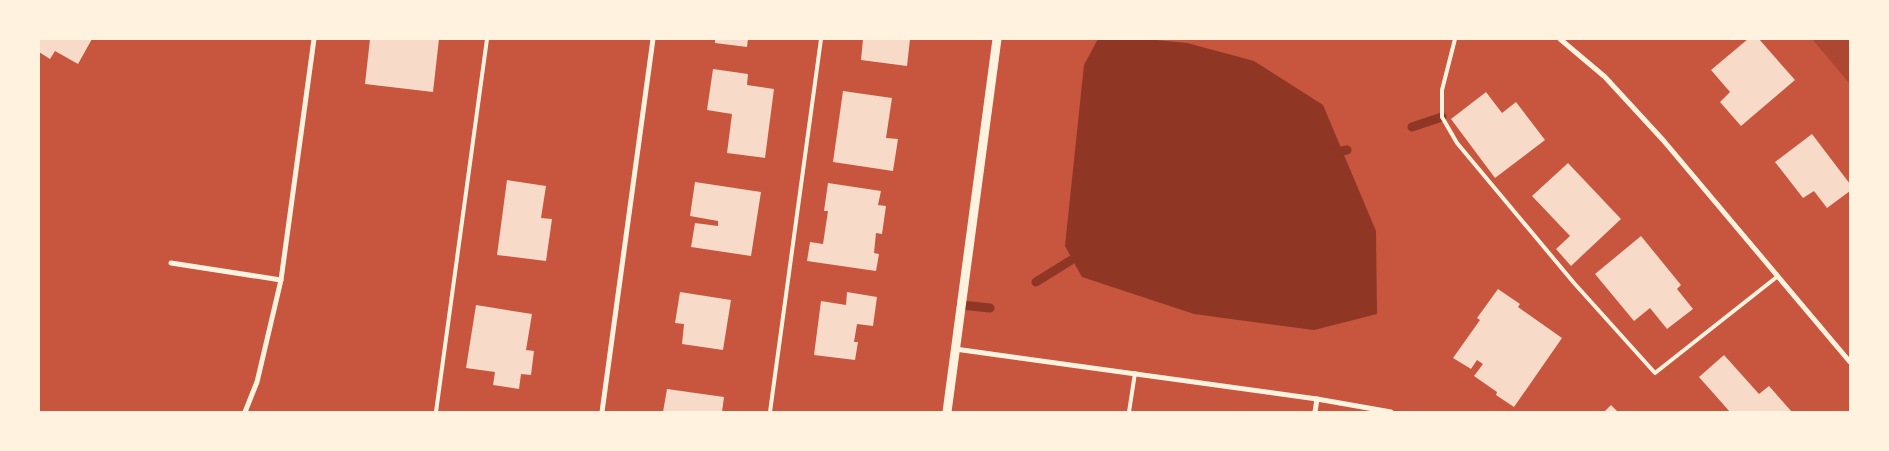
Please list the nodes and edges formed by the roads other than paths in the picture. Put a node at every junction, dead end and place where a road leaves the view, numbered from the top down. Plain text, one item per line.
1 (314, 39) edge
2 (487, 39) edge
3 (653, 39) edge
4 (822, 39) edge
5 (997, 39) edge
6 (1455, 39) edge
7 (1560, 39) edge
8 (172, 263) dead end
9 (1778, 276) junction
10 (281, 280) junction
11 (955, 349) junction
12 (1850, 362) edge
13 (1135, 373) junction
14 (1316, 398) junction
15 (245, 412) edge
16 (436, 412) edge
17 (602, 412) edge
18 (770, 412) edge
19 (947, 412) edge
20 (1129, 412) edge
21 (1315, 412) edge
22 (1391, 412) edge

1 - 10 street
2 - 16 lane
3 - 17 street
4 - 18 lane
5 - 11 street
6 - 9 lane
7 - 9 street
8 - 10 street
9 - 12 street
10 - 15 street
11 - 13 street
11 - 19 street
13 - 14 street
13 - 20 lane
14 - 21 street
14 - 22 street

